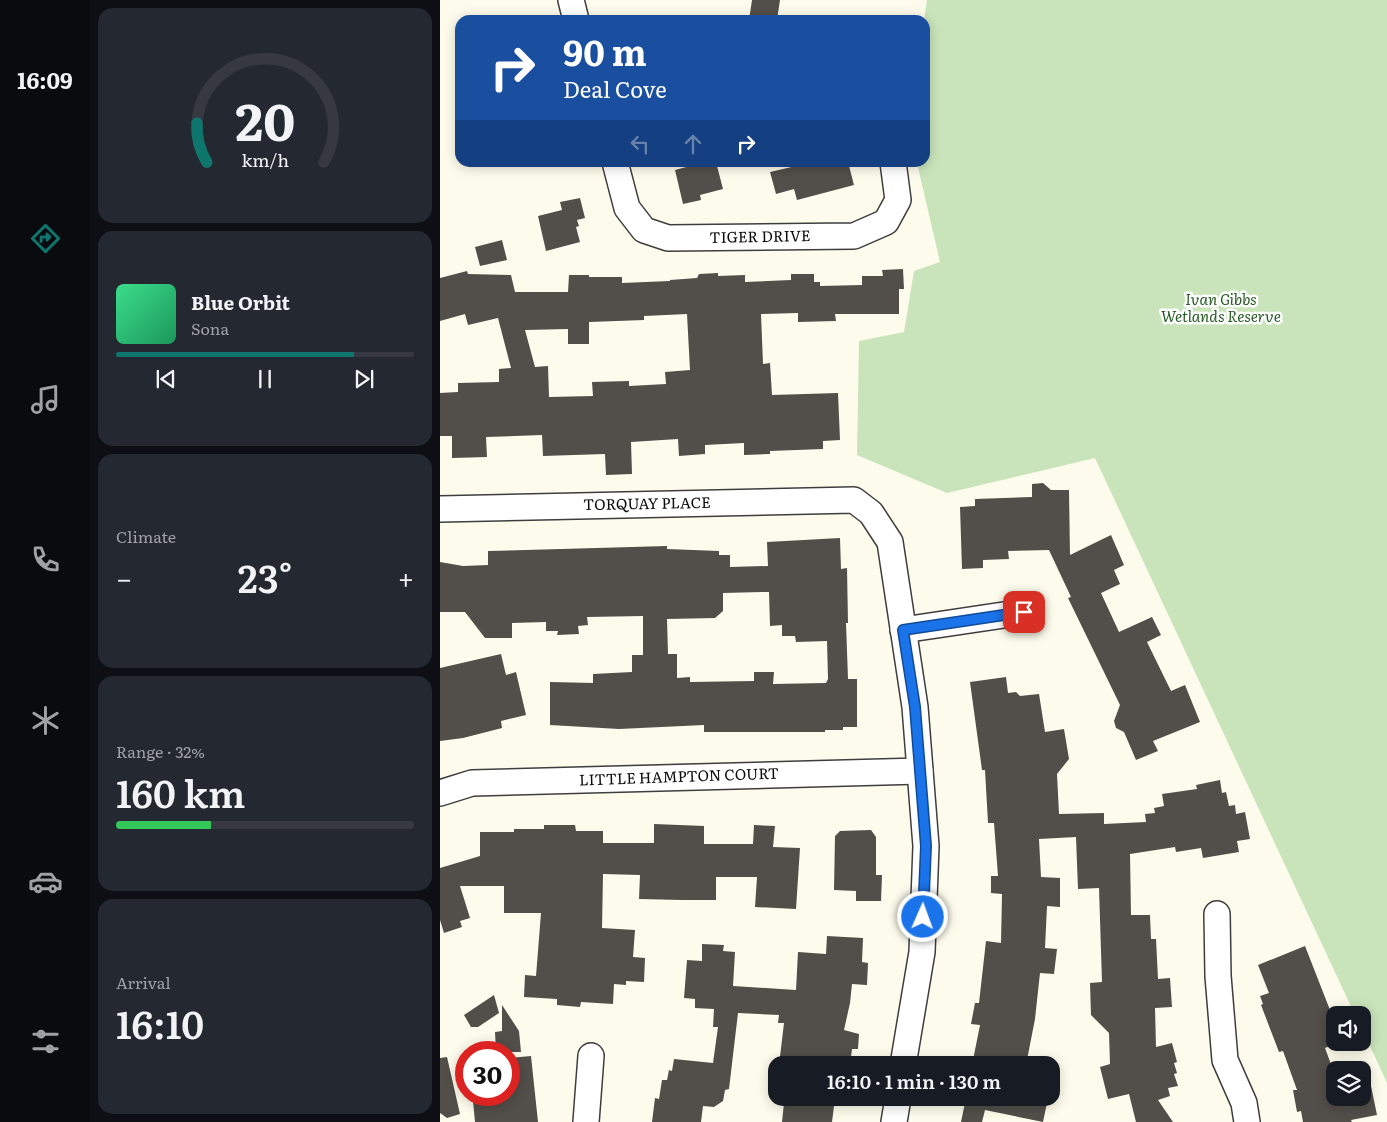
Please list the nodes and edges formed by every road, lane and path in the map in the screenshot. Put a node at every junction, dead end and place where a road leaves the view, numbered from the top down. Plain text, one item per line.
1 (571, 0) edge
2 (575, 15) edge
3 (615, 167) edge
4 (894, 167) edge
5 (440, 509) edge
6 (1024, 612) dead end
7 (903, 630) junction
8 (920, 771) junction
9 (440, 793) edge
10 (1217, 914) dead end
11 (591, 1056) dead end
12 (905, 1056) edge
13 (897, 1106) edge
14 (586, 1122) edge
15 (894, 1122) edge
16 (1246, 1122) edge

1 - 2 street
3 - 4 street, TIGER DRIVE
5 - 7 street, TORQUAY PLACE
6 - 7 street
7 - 8 street
8 - 9 street, LITTLE HAMPTON COURT
8 - 12 street
10 - 16 street
11 - 14 street
13 - 15 street

